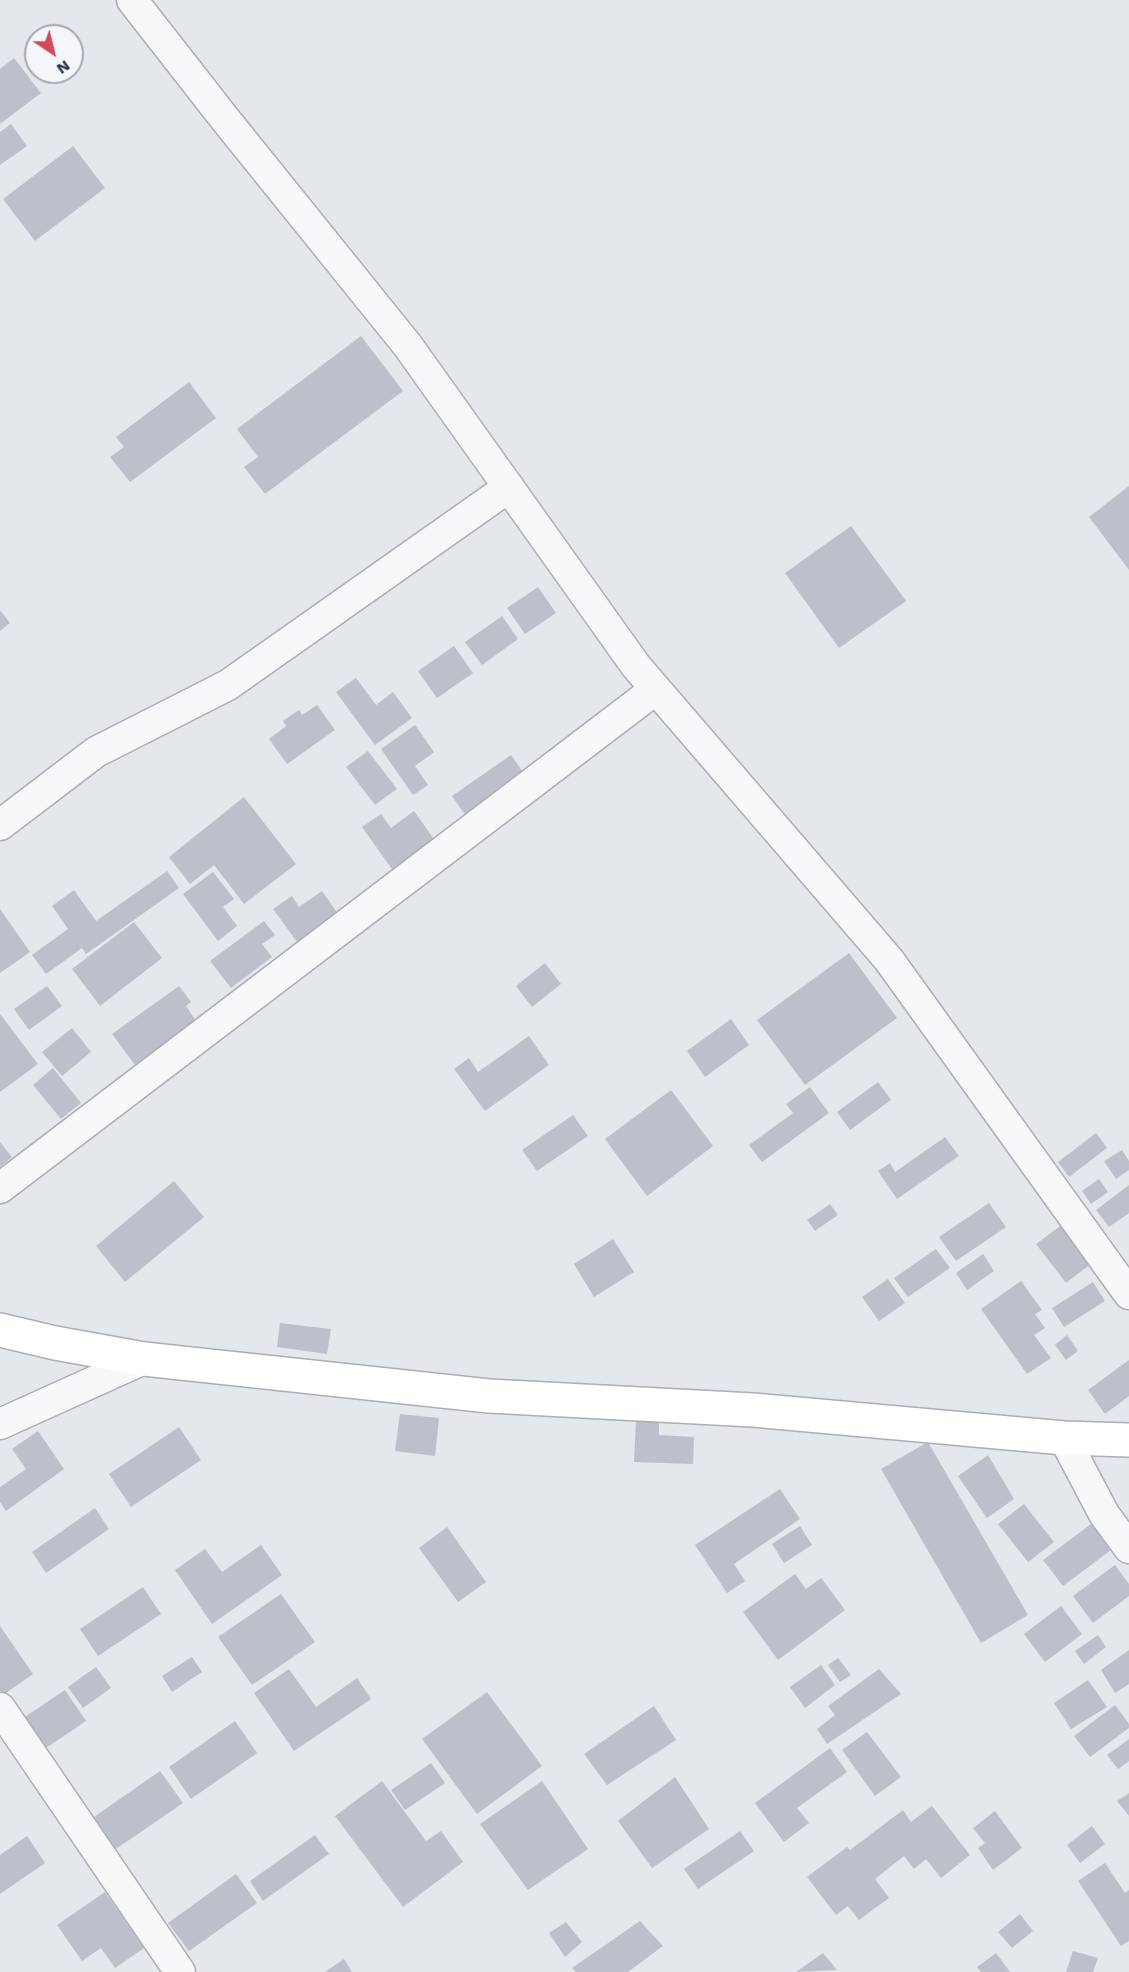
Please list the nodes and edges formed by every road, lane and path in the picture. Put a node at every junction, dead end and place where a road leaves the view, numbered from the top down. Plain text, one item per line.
1 (132, 0) edge
2 (509, 487) junction
3 (656, 689) junction
4 (0, 825) edge
5 (0, 1188) edge
6 (1129, 1294) edge
7 (0, 1330) edge
8 (144, 1359) junction
9 (0, 1424) edge
10 (1064, 1438) junction
11 (1129, 1440) edge
12 (1129, 1548) edge
13 (0, 1708) edge
14 (180, 1972) edge

1 - 2 street
2 - 3 street
2 - 4 street
3 - 5 street
3 - 6 street
7 - 8 street
8 - 9 street
8 - 10 street
10 - 11 street
10 - 12 street
13 - 14 street

